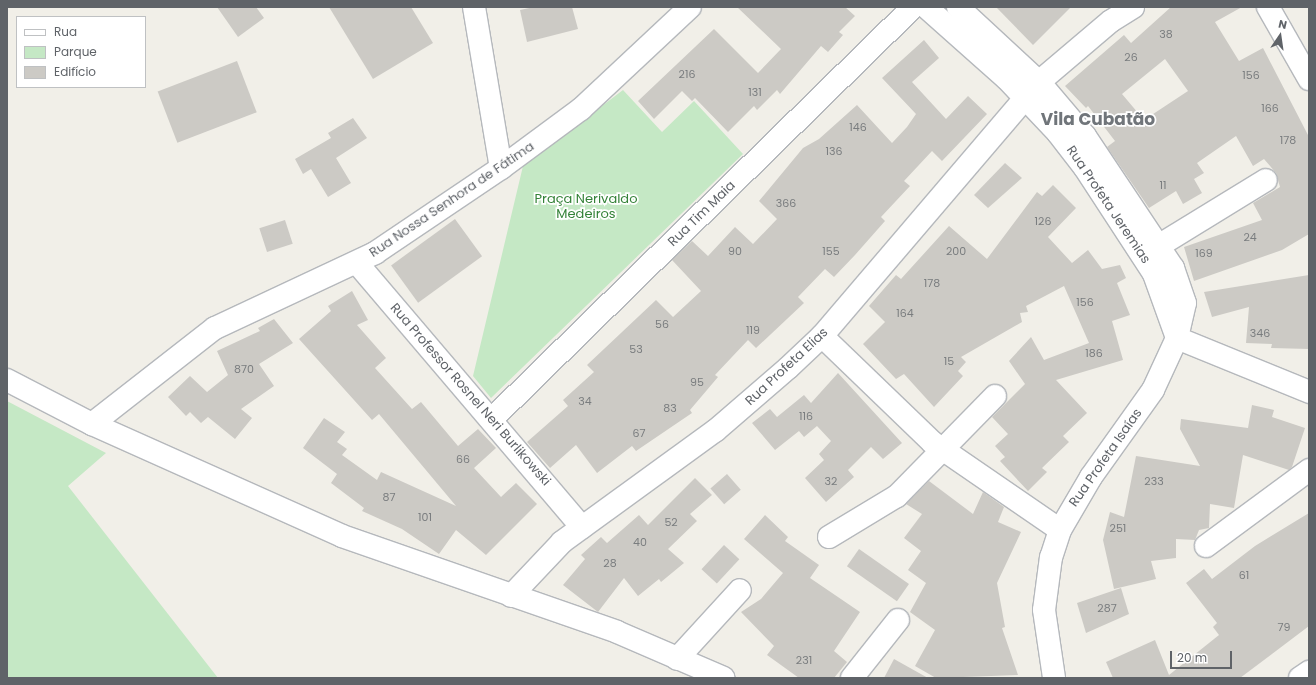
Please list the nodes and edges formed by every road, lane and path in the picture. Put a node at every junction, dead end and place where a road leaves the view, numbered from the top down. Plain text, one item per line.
1 (474, 7) edge
2 (690, 7) edge
3 (913, 7) edge
4 (926, 7) edge
5 (958, 7) edge
6 (1133, 7) edge
7 (1268, 7) edge
8 (1309, 79) edge
9 (1039, 82) junction
10 (1025, 98) junction
11 (501, 168) junction
12 (1266, 180) dead end
13 (1160, 245) junction
14 (357, 263) junction
15 (822, 336) junction
16 (1176, 338) junction
17 (7, 380) edge
18 (1309, 392) edge
19 (995, 396) dead end
20 (491, 420) junction
21 (92, 424) junction
22 (941, 448) junction
23 (1309, 470) edge
24 (582, 527) junction
25 (1060, 530) junction
26 (829, 537) dead end
27 (1206, 546) dead end
28 (740, 590) dead end
29 (511, 596) junction
30 (898, 620) dead end
31 (677, 659) junction
32 (1309, 672) edge
33 (724, 678) edge
34 (852, 678) edge
35 (1054, 678) edge
36 (1300, 678) edge

1 - 11 street
2 - 11 street, Rua Nossa Senhora de Fátima
3 - 20 street, Rua Tim Maia
4 - 10 street, Rua Profeta Jeremias
5 - 9 street, Rua Profeta Jeremias
6 - 9 street, Rua Profeta Elias
7 - 8 street
9 - 10 street, Rua Profeta Elias
9 - 13 street, Rua Profeta Jeremias
10 - 15 street, Rua Profeta Elias
10 - 16 street, Rua Profeta Jeremias
11 - 14 street, Rua Nossa Senhora de Fátima
12 - 13 street
13 - 16 street, Rua Profeta Jeremias
14 - 20 street, Rua Professor Rosnel Neri Burlikowski
14 - 21 street, Rua Nossa Senhora de Fátima
15 - 22 street
15 - 24 street, Rua Profeta Elias
16 - 18 street
16 - 25 street, Rua Profeta Isaías
17 - 21 street
19 - 22 street
20 - 24 street, Rua Professor Rosnel Neri Burlikowski
21 - 29 street
22 - 25 street
22 - 26 street
23 - 27 street
24 - 29 street, Rua Profeta Elias
25 - 35 street, Rua Profeta Isaías
28 - 31 street
29 - 31 street
30 - 34 street
31 - 33 street
32 - 36 street

